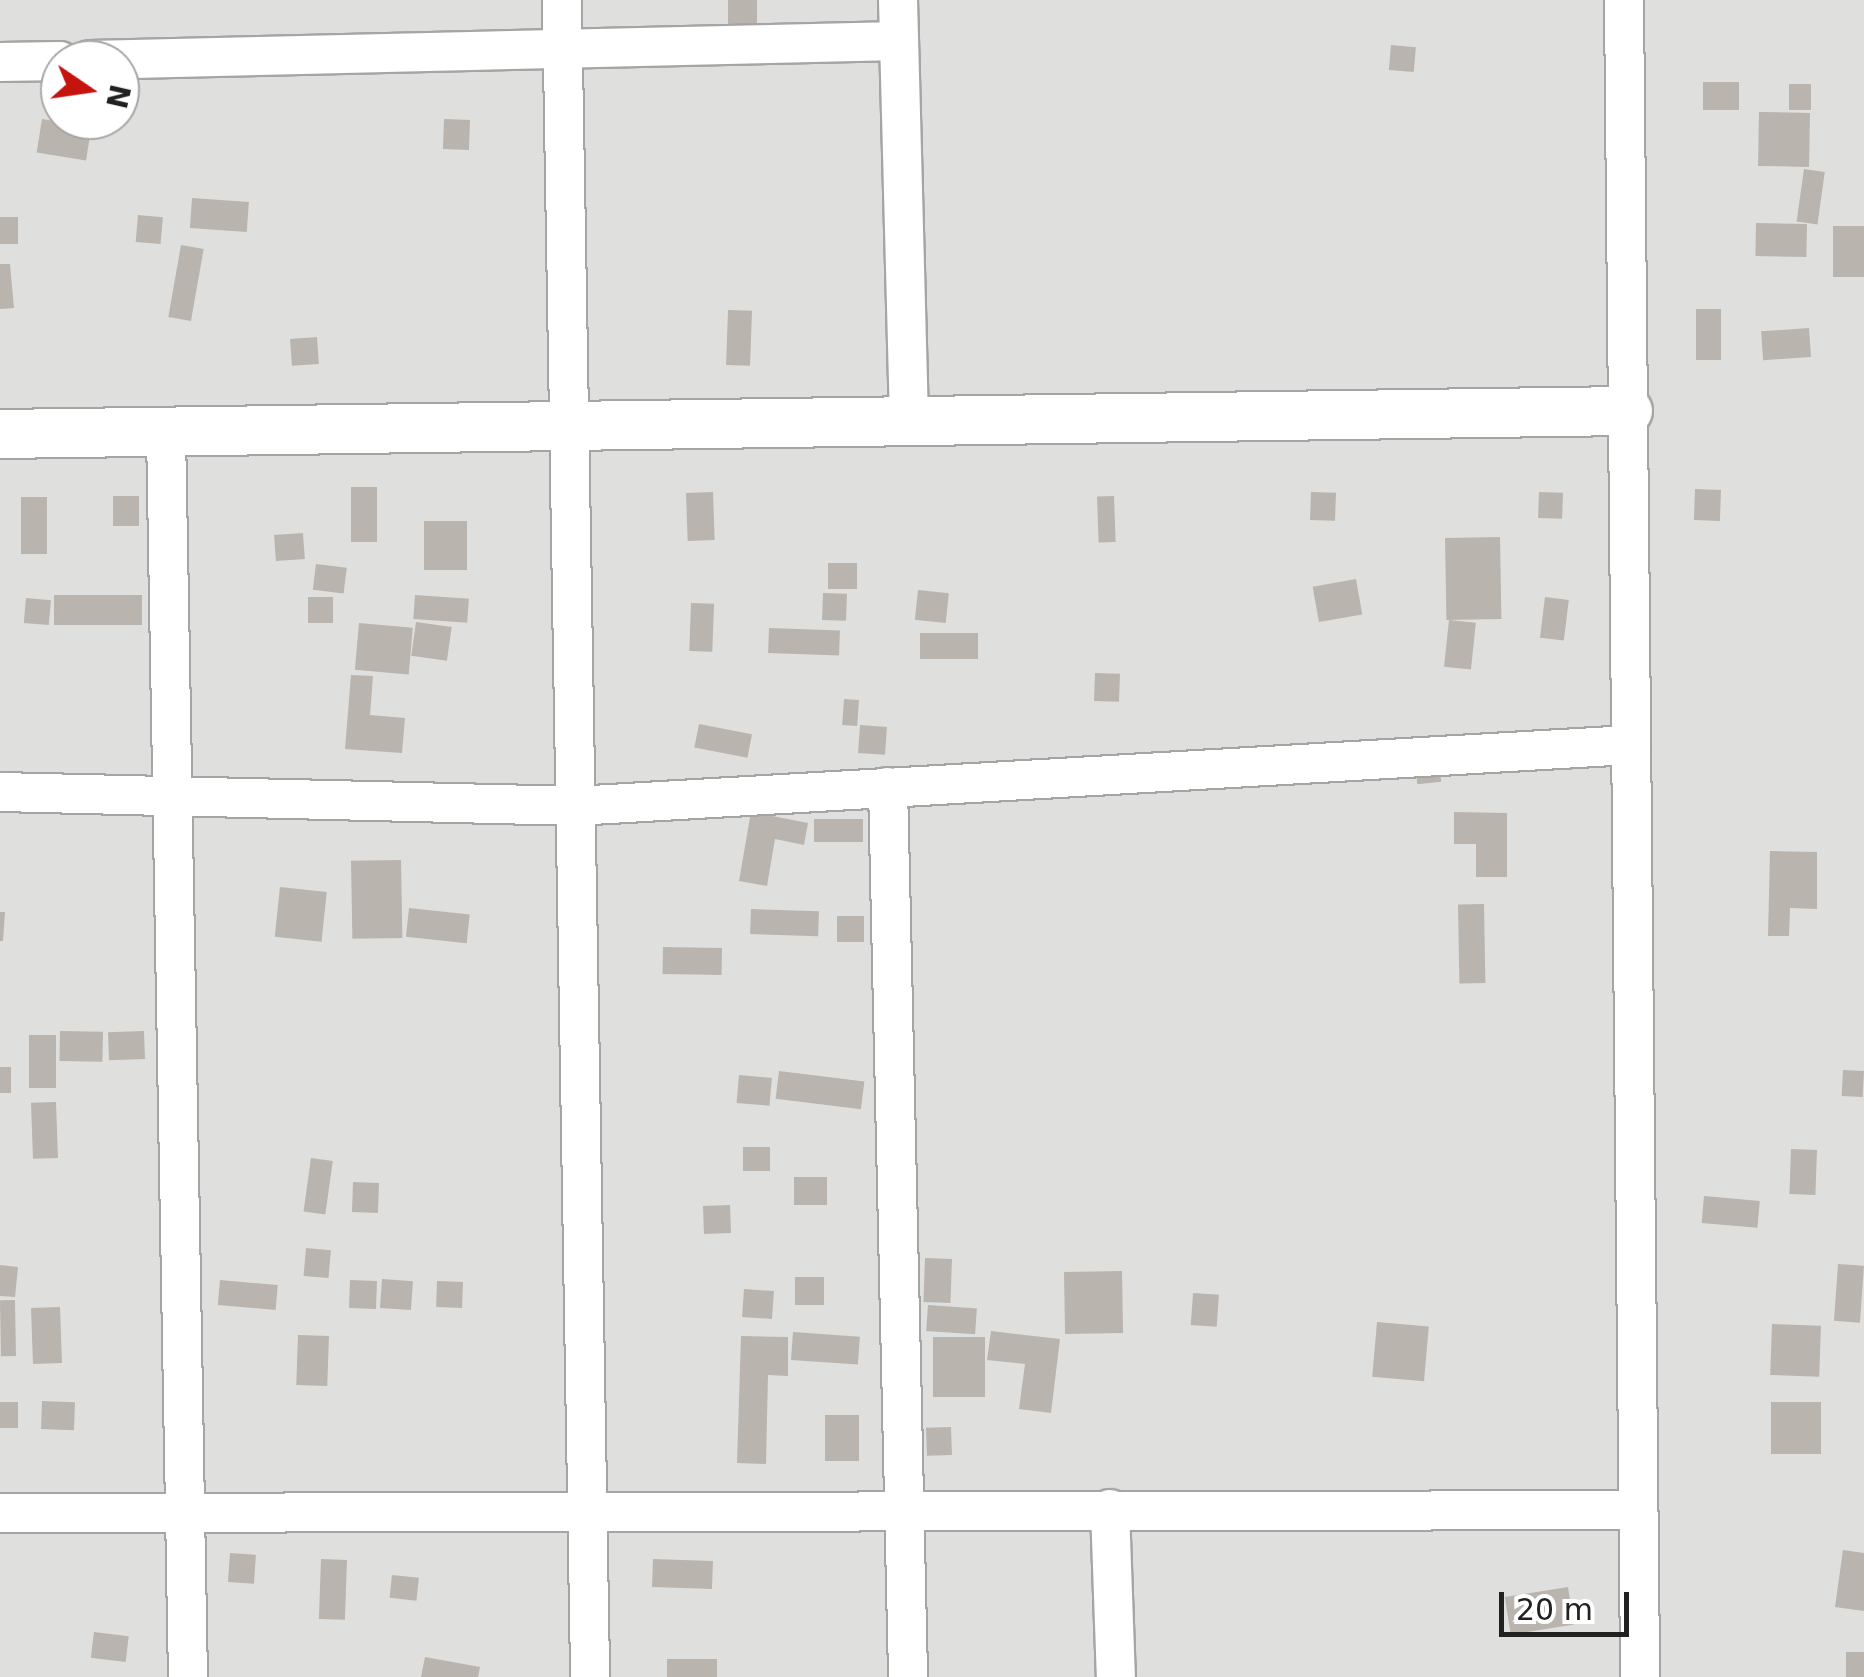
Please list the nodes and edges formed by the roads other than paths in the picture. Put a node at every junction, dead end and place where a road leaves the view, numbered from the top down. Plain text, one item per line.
1 (562, 0) edge
2 (898, 0) edge
3 (1624, 0) edge
4 (899, 41) junction
5 (562, 49) junction
6 (140, 59) edge
7 (40, 61) edge
8 (0, 62) edge
9 (1628, 411) junction
10 (908, 420) junction
11 (568, 426) junction
12 (166, 432) junction
13 (0, 434) edge
14 (1631, 745) junction
15 (888, 787) junction
16 (0, 792) edge
17 (172, 797) junction
18 (575, 806) junction
19 (587, 1508) junction
20 (906, 1509) junction
21 (1110, 1509) junction
22 (1638, 1510) junction
23 (185, 1511) junction
24 (0, 1512) edge
25 (188, 1677) edge
26 (590, 1677) edge
27 (908, 1677) edge
28 (1116, 1677) edge
29 (1640, 1677) edge

1 - 5 street
2 - 4 street
3 - 9 street
4 - 5 street
4 - 10 street
5 - 6 street
5 - 11 street
7 - 8 street
9 - 10 street
9 - 14 street
10 - 11 street
11 - 12 street
11 - 18 street
12 - 13 street
12 - 17 street
14 - 15 street
14 - 22 street
15 - 18 street
15 - 20 street
16 - 17 street
17 - 18 street
17 - 23 street
18 - 19 street
19 - 20 street
19 - 23 street
19 - 26 street
20 - 21 street
20 - 27 street
21 - 22 street
21 - 28 street
22 - 29 street
23 - 24 street
23 - 25 street

